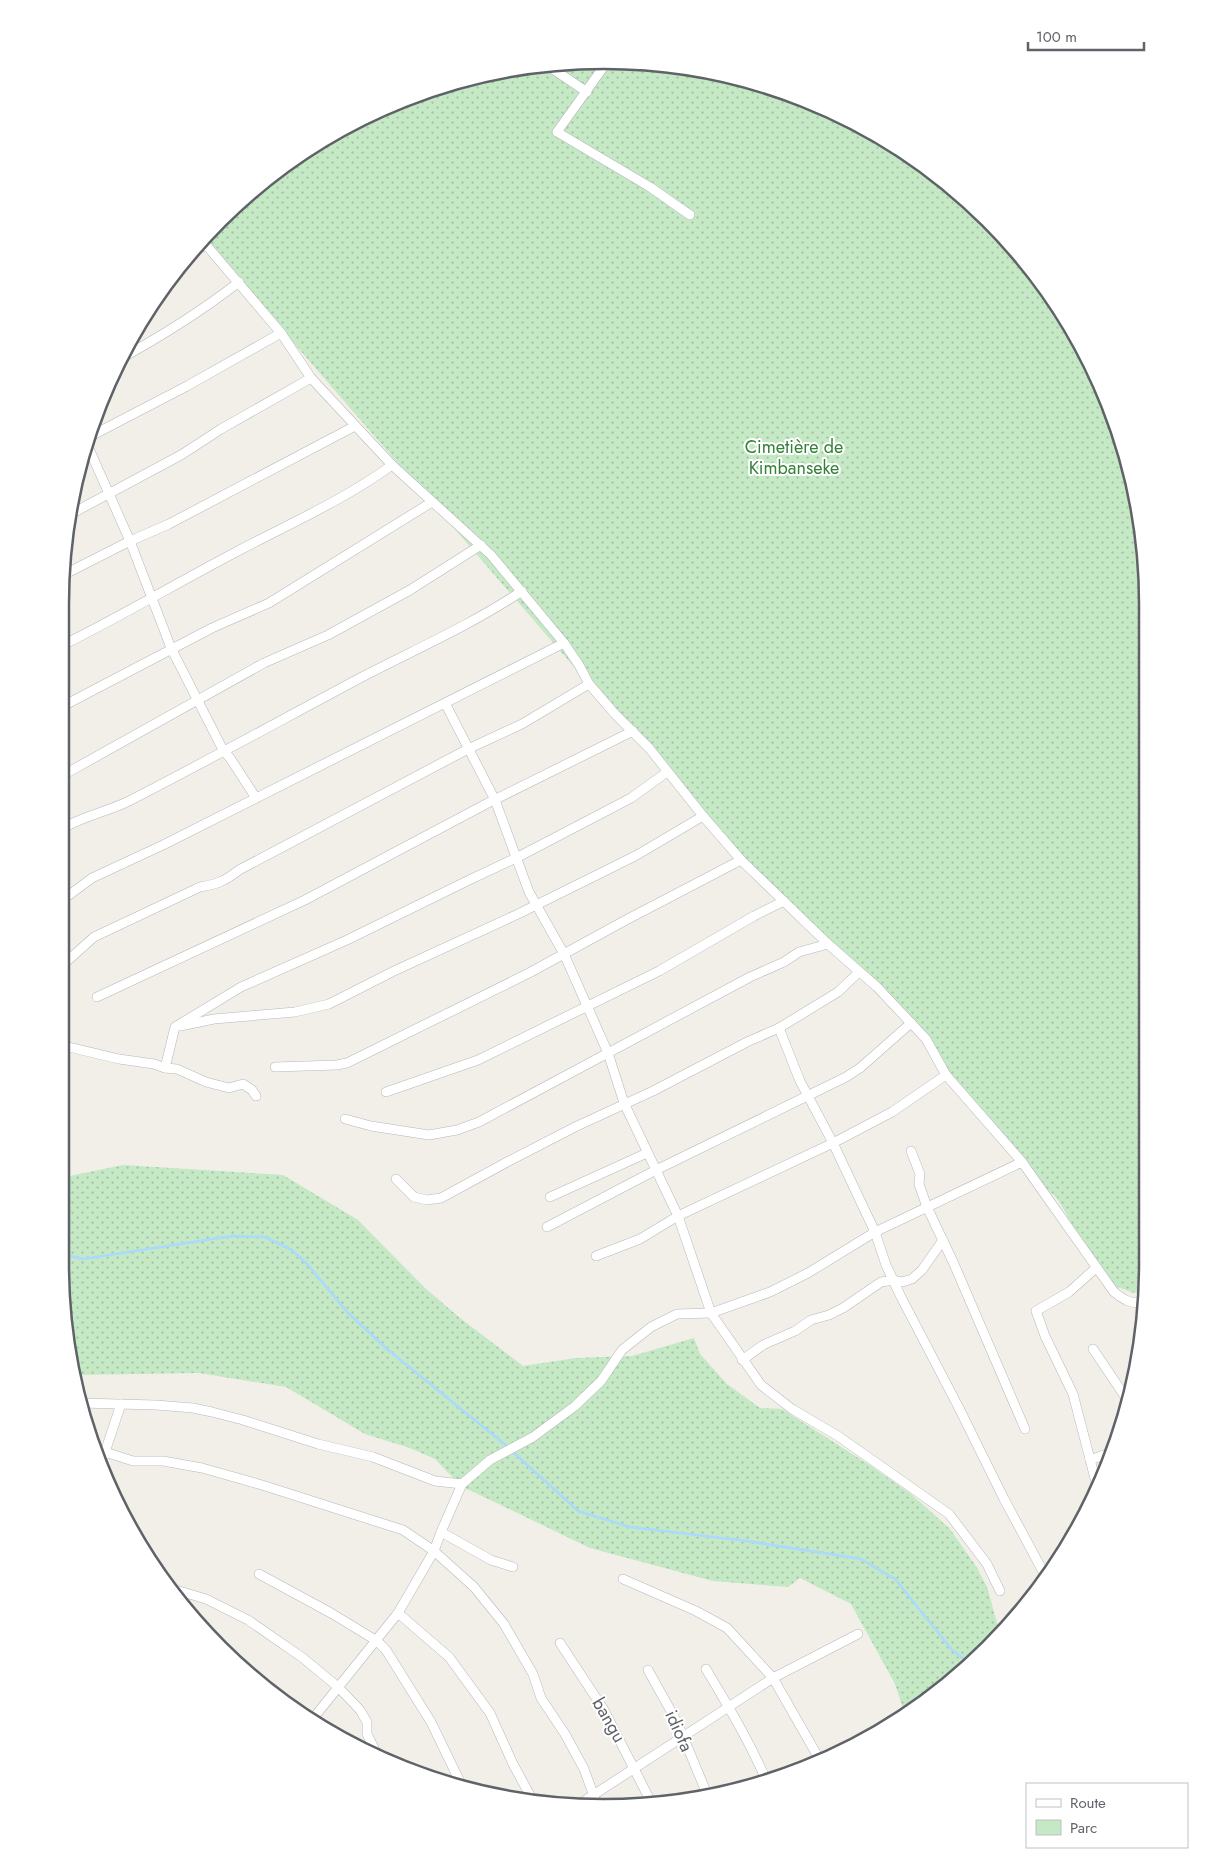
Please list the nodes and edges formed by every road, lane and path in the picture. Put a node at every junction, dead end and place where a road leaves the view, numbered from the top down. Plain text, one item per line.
1 (602, 69) edge
2 (556, 71) edge
3 (587, 92) junction
4 (690, 215) dead end
5 (207, 246) edge
6 (238, 282) junction
7 (281, 333) junction
8 (131, 353) edge
9 (311, 378) junction
10 (355, 426) junction
11 (97, 433) edge
12 (91, 452) edge
13 (392, 465) junction
14 (110, 494) junction
15 (432, 502) junction
16 (77, 511) edge
17 (130, 541) junction
18 (481, 545) junction
19 (70, 571) edge
20 (522, 591) junction
21 (151, 599) junction
22 (69, 642) edge
23 (564, 643) junction
24 (171, 648) junction
25 (589, 684) junction
26 (197, 702) junction
27 (445, 702) junction
28 (69, 703) edge
29 (633, 731) junction
30 (468, 749) junction
31 (223, 750) junction
32 (69, 772) edge
33 (667, 772) junction
34 (256, 798) junction
35 (495, 800) junction
36 (703, 816) junction
37 (69, 825) edge
38 (518, 857) junction
39 (741, 860) junction
40 (69, 895) edge
41 (784, 901) junction
42 (535, 904) junction
43 (828, 944) junction
44 (564, 954) junction
45 (69, 959) edge
46 (859, 972) junction
47 (97, 997) dead end
48 (587, 1007) junction
49 (911, 1023) junction
50 (175, 1028) junction
51 (779, 1028) junction
52 (69, 1047) edge
53 (608, 1053) junction
54 (275, 1067) dead end
55 (165, 1068) junction
56 (946, 1075) junction
57 (386, 1092) dead end
58 (256, 1096) dead end
59 (808, 1097) junction
60 (624, 1103) junction
61 (345, 1119) dead end
62 (833, 1143) junction
63 (910, 1151) dead end
64 (647, 1153) junction
65 (1022, 1162) junction
66 (656, 1170) junction
67 (396, 1179) dead end
68 (550, 1197) dead end
69 (927, 1207) junction
70 (678, 1216) junction
71 (547, 1227) dead end
72 (875, 1232) junction
73 (943, 1240) junction
74 (596, 1256) dead end
75 (1096, 1268) junction
76 (894, 1280) junction
77 (1138, 1304) edge
78 (711, 1313) junction
79 (1093, 1349) dead end
80 (742, 1360) junction
81 (1123, 1394) edge
82 (87, 1403) edge
83 (121, 1404) junction
84 (1025, 1429) dead end
85 (105, 1452) junction
86 (104, 1455) edge
87 (1104, 1455) edge
88 (1090, 1460) junction
89 (1095, 1478) edge
90 (462, 1484) junction
91 (441, 1532) junction
92 (434, 1552) junction
93 (513, 1567) dead end
94 (1042, 1570) edge
95 (259, 1574) dead end
96 (623, 1579) dead end
97 (180, 1591) edge
98 (1000, 1591) dead end
99 (398, 1613) junction
100 (858, 1634) dead end
101 (377, 1641) junction
102 (560, 1642) dead end
103 (706, 1669) dead end
104 (648, 1670) dead end
105 (772, 1678) junction
106 (338, 1687) junction
107 (729, 1707) junction
108 (316, 1715) edge
109 (683, 1736) junction
110 (374, 1747) edge
111 (817, 1755) edge
112 (635, 1768) junction
113 (764, 1775) edge
114 (458, 1779) edge
115 (706, 1789) edge
116 (529, 1794) edge
117 (594, 1796) junction
118 (650, 1797) edge
119 (590, 1799) edge

1 - 3 street
2 - 3 street
3 - 4 street
5 - 6 street
6 - 7 street
6 - 8 street
7 - 9 street
7 - 11 street
9 - 10 street
9 - 14 street
10 - 13 street
10 - 17 street
12 - 14 street
13 - 15 street
13 - 21 street
14 - 16 street
14 - 17 street
15 - 18 street
15 - 24 street
17 - 19 street
17 - 21 street
18 - 20 street
18 - 26 street
20 - 23 street
20 - 31 street
21 - 22 street
21 - 24 street
23 - 25 street
23 - 27 street
24 - 26 street
24 - 28 street
25 - 29 street
25 - 30 street
26 - 31 street
26 - 32 street
27 - 30 street
27 - 34 street
29 - 33 street
29 - 35 street
30 - 35 street
30 - 45 street
31 - 34 street
31 - 37 street
33 - 36 street
33 - 38 street
34 - 40 street
35 - 38 street
35 - 47 street
36 - 39 street
36 - 42 street
38 - 42 street
38 - 50 street
39 - 41 street
39 - 44 street
41 - 43 street
41 - 48 street
42 - 44 street
42 - 50 street
43 - 46 street
43 - 53 street
44 - 48 street
44 - 54 street
46 - 49 street
46 - 51 street
48 - 53 street
48 - 57 street
49 - 56 street
49 - 59 street
50 - 55 street
51 - 59 street
51 - 60 street
52 - 55 street
53 - 60 street
53 - 61 street
55 - 58 street
56 - 62 street
56 - 65 street
59 - 62 street
59 - 66 street
60 - 64 street
60 - 67 street
62 - 70 street
62 - 72 street
63 - 69 street
64 - 66 street
64 - 68 street
65 - 69 street
65 - 75 street
66 - 70 street
66 - 71 street
69 - 72 street
69 - 73 street
70 - 74 street
70 - 78 street
72 - 76 street
72 - 78 street
73 - 76 street
73 - 84 street
75 - 77 street
75 - 88 street
76 - 80 street
76 - 94 street
78 - 80 street
78 - 90 street
79 - 81 street
80 - 98 street
82 - 83 street
83 - 85 street
83 - 90 street
85 - 86 street
85 - 92 street
87 - 88 street
88 - 89 street
90 - 91 street
91 - 92 street
91 - 93 street
92 - 99 street
92 - 117 street
95 - 101 street
96 - 105 street
97 - 106 street
99 - 101 street
99 - 116 street
100 - 105 street
101 - 106 street
101 - 114 street
102 - 112 street, bangu
103 - 107 street
104 - 109 street, idiofa
105 - 107 street
105 - 111 street
106 - 108 street
106 - 110 street
107 - 109 street
107 - 113 street
109 - 112 street
109 - 115 street, idiofa
112 - 117 street
112 - 118 street, bangu
117 - 119 street

